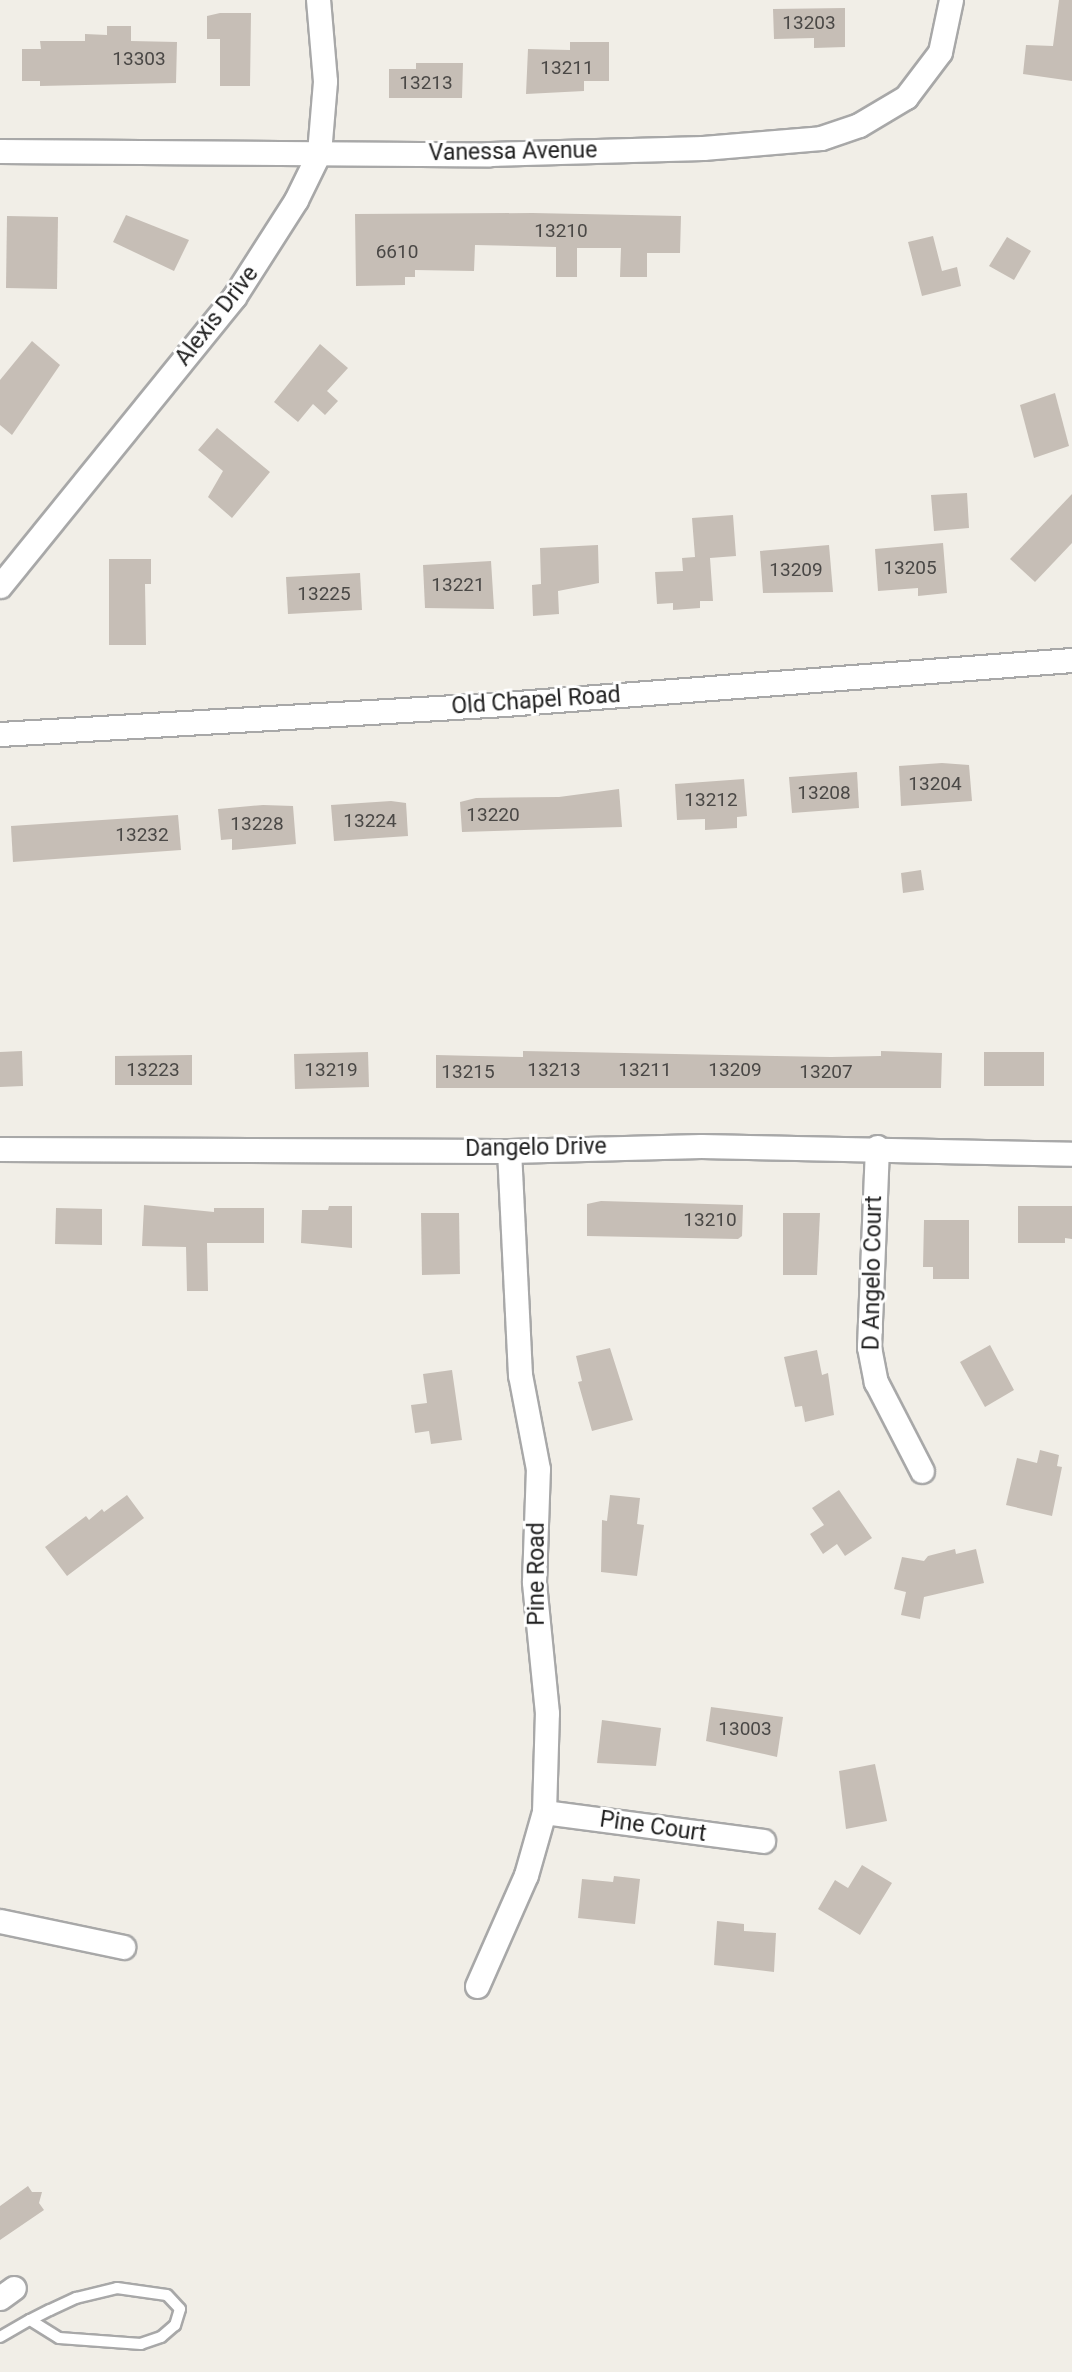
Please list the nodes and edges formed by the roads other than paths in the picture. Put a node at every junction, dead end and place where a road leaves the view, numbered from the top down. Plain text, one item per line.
1 (318, 0) edge
2 (951, 0) edge
3 (0, 151) edge
4 (319, 153) junction
5 (0, 586) edge
6 (1072, 660) edge
7 (0, 734) edge
8 (877, 1147) junction
9 (0, 1149) edge
10 (509, 1151) junction
11 (1072, 1154) edge
12 (922, 1471) dead end
13 (544, 1812) junction
14 (763, 1840) dead end
15 (0, 1921) edge
16 (123, 1947) dead end
17 (477, 1986) dead end
18 (30, 2320) junction
19 (0, 2337) edge

1 - 4 street, Alexis Drive
2 - 4 street, Vanessa Avenue
3 - 4 street, Vanessa Avenue
4 - 5 street, Alexis Drive
6 - 7 street, Old Chapel Road
8 - 10 street, Dangelo Drive
8 - 11 street, Dangelo Drive
8 - 12 street, D Angelo Court
9 - 10 street, Dangelo Drive
10 - 13 street, Pine Road
13 - 14 street, Pine Court
13 - 17 street, Pine Road
15 - 16 street
18 - 18 lane
18 - 19 lane

